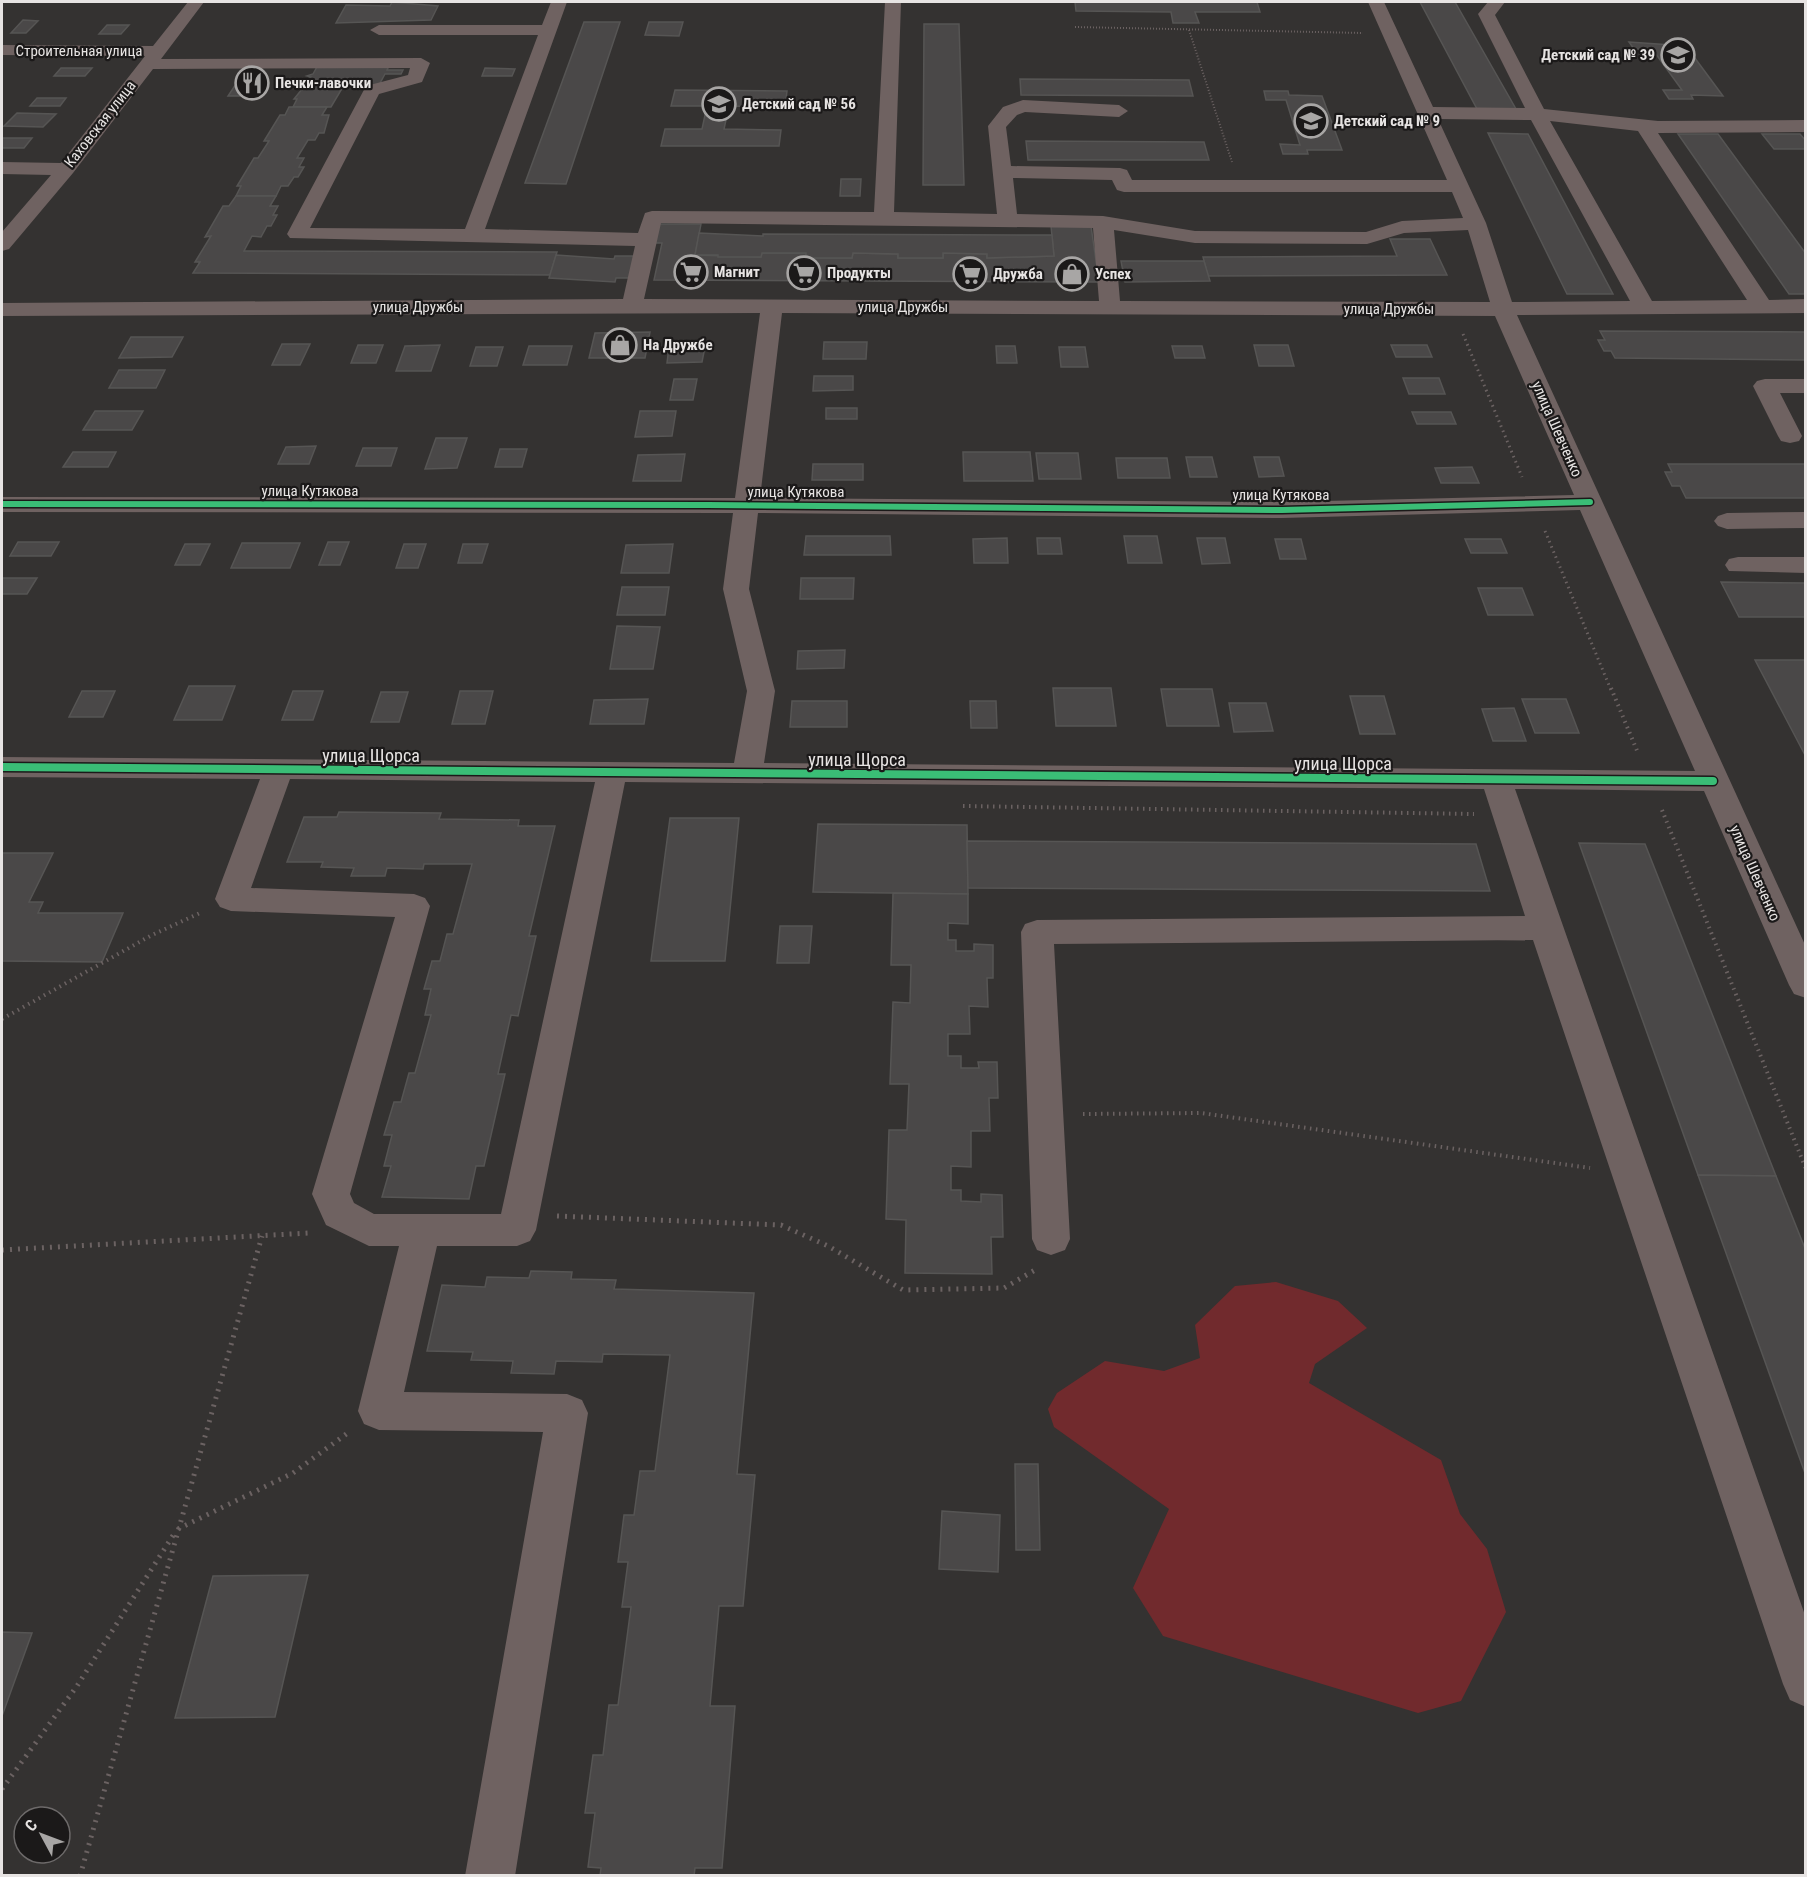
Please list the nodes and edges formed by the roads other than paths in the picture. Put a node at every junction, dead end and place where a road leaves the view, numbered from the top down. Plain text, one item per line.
1 (196, 2) edge
2 (559, 2) edge
3 (893, 2) edge
4 (1376, 2) edge
5 (1497, 2) edge
6 (379, 30) dead end
7 (549, 30) junction
8 (2, 50) edge
9 (152, 57) junction
10 (1119, 111) dead end
11 (1426, 113) junction
12 (1537, 114) junction
13 (1644, 125) junction
14 (1806, 126) edge
15 (2, 168) edge
16 (66, 169) junction
17 (1002, 172) junction
18 (1459, 186) junction
19 (884, 218) junction
20 (1008, 221) junction
21 (1103, 222) junction
22 (1476, 223) junction
23 (473, 235) junction
24 (648, 240) junction
25 (2, 244) edge
26 (632, 306) junction
27 (772, 306) junction
28 (1762, 306) junction
29 (1806, 306) edge
30 (1644, 307) junction
31 (1110, 308) junction
32 (1503, 309) junction
33 (2, 310) edge
34 (1806, 386) edge
35 (1790, 436) dead end
36 (1590, 502) junction
37 (2, 504) edge
38 (747, 505) junction
39 (1806, 520) edge
40 (1727, 521) dead end
41 (1738, 565) dead end
42 (1806, 565) edge
43 (2, 767) edge
44 (279, 769) junction
45 (612, 772) junction
46 (747, 773) junction
47 (1496, 779) junction
48 (1713, 780) junction
49 (1545, 928) junction
50 (1806, 985) edge
51 (422, 1230) junction
52 (1051, 1239) road end
53 (1806, 1684) edge
54 (490, 1875) edge

1 - 9 street, Каховская улица
2 - 7 street
3 - 19 street
4 - 11 street, улица Шевченко
5 - 12 street
6 - 7 street
7 - 23 street
8 - 9 street, Строительная улица
9 - 16 street, Каховская улица
9 - 23 street, Строительная улица
10 - 17 street
11 - 12 street
11 - 18 street, улица Шевченко
12 - 13 street
12 - 30 street
13 - 14 street
13 - 28 street
15 - 16 street
16 - 25 street, Каховская улица
17 - 18 street
17 - 20 street
18 - 22 street, улица Шевченко
19 - 20 street
19 - 24 street
20 - 21 street
21 - 22 street
21 - 31 street
22 - 32 street, улица Шевченко
23 - 24 street
24 - 26 street
26 - 27 street, улица Дружбы
26 - 33 street, улица Дружбы
27 - 31 street, улица Дружбы
27 - 38 street
28 - 29 street, улица Дружбы
28 - 30 street, улица Дружбы
30 - 32 street, улица Дружбы
31 - 32 street, улица Дружбы
32 - 36 street, улица Шевченко
34 - 35 street
36 - 38 street, улица Кутякова
36 - 48 street, улица Шевченко
37 - 38 street, улица Кутякова
38 - 46 street
39 - 40 street
41 - 42 street
43 - 44 street, улица Щорса
44 - 45 street, улица Щорса
44 - 51 street
45 - 46 street, улица Щорса
45 - 51 street
46 - 47 street, улица Щорса
47 - 48 street, улица Щорса
47 - 49 street
48 - 50 street, улица Шевченко
49 - 52 street
49 - 53 street
51 - 54 street

